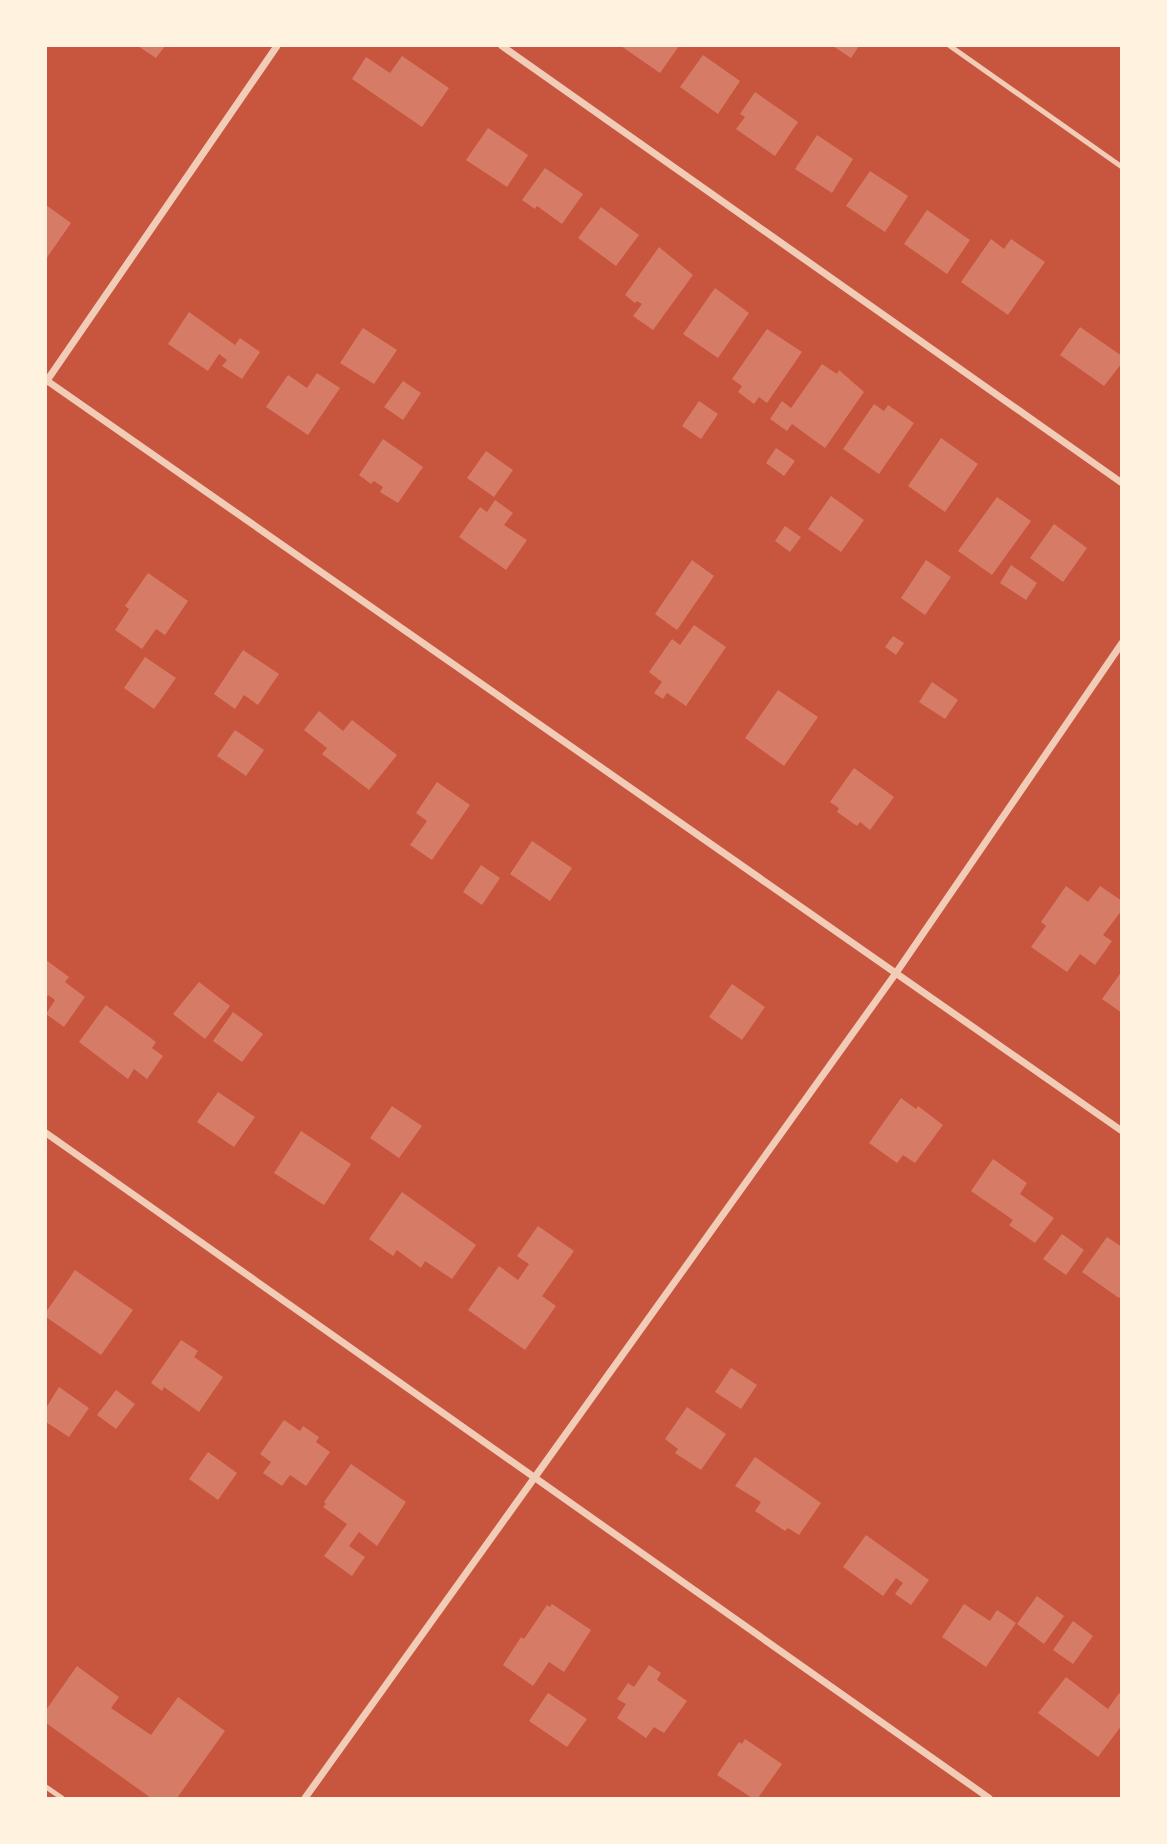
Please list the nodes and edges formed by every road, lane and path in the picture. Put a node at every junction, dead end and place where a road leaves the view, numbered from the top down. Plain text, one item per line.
1 (277, 46) edge
2 (502, 46) edge
3 (950, 46) edge
4 (1122, 167) edge
5 (46, 381) edge
6 (1122, 483) edge
7 (1122, 643) edge
8 (896, 973) junction
9 (1122, 1131) edge
10 (46, 1133) edge
11 (534, 1477) junction
12 (46, 1787) edge
13 (62, 1798) edge
14 (305, 1798) edge
15 (989, 1798) edge

1 - 5 street
2 - 6 street
3 - 4 lane
5 - 8 street
7 - 8 street
8 - 9 street
8 - 11 street
10 - 11 street
11 - 14 street
11 - 15 street
12 - 13 lane

